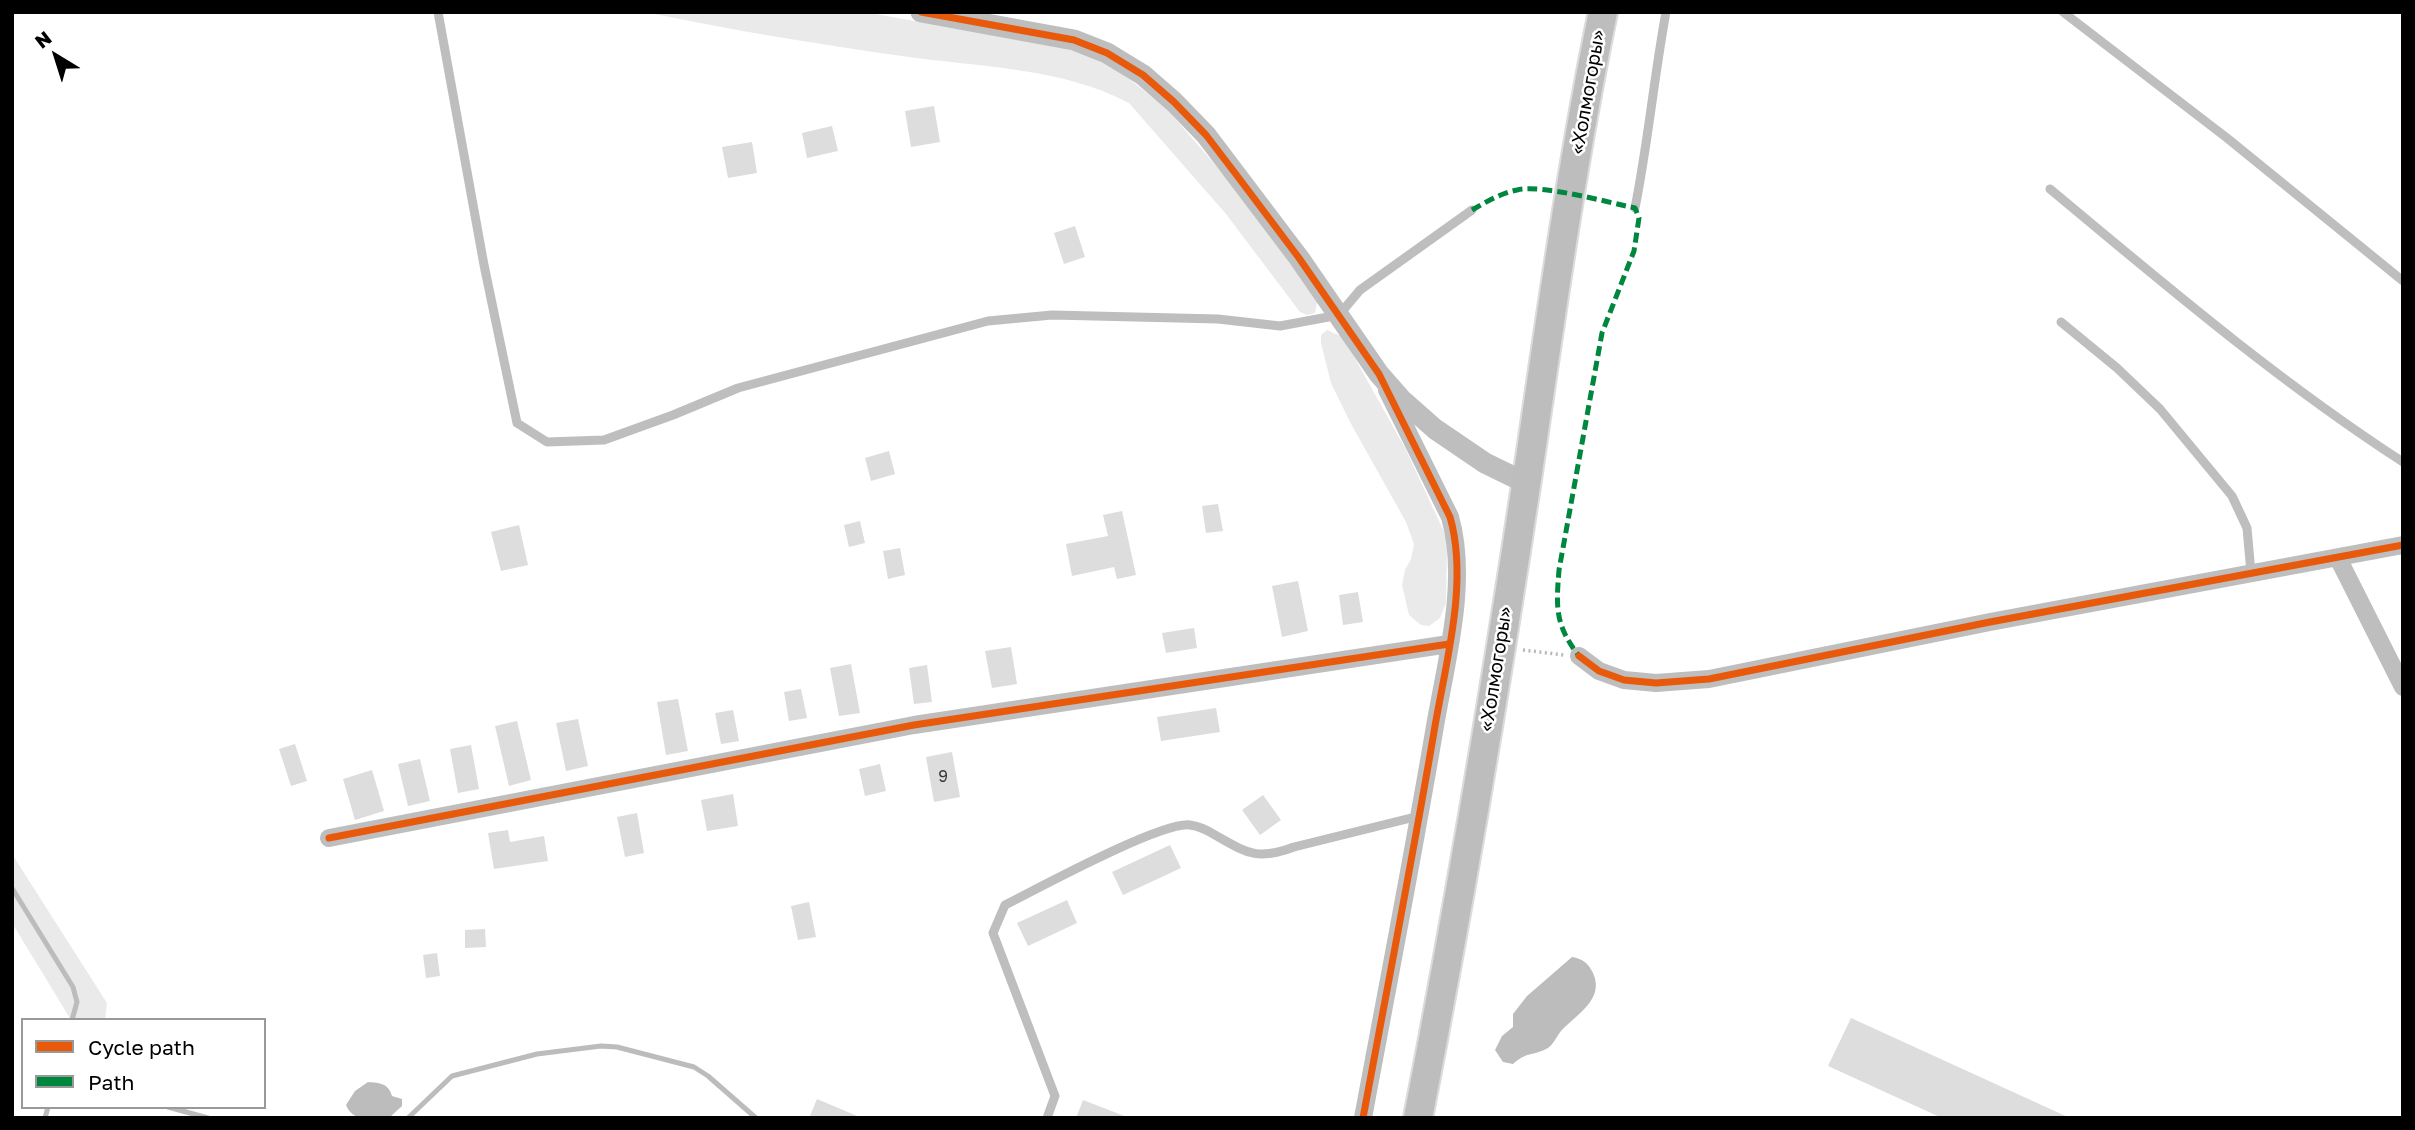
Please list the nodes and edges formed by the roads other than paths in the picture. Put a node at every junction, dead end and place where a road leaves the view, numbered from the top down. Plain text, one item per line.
1 (438, 12) edge
2 (921, 12) edge
3 (1603, 12) edge
4 (1666, 12) edge
5 (2063, 12) edge
6 (2050, 189) dead end
7 (1635, 208) dead end
8 (1472, 210) dead end
9 (2403, 281) edge
10 (1339, 315) junction
11 (2061, 322) dead end
12 (1379, 374) junction
13 (1435, 429) junction
14 (1416, 449) junction
15 (2403, 462) edge
16 (1526, 483) junction
17 (2403, 545) edge
18 (2338, 558) junction
19 (2251, 573) junction
20 (1448, 644) junction
21 (1579, 656) dead end
22 (2403, 687) edge
23 (1419, 816) junction
24 (329, 838) dead end
25 (1047, 1118) edge
26 (1363, 1118) edge
27 (1418, 1118) edge

1 - 10 lane
2 - 10 street
3 - 16 highway, «Холмогоры»
4 - 7 lane
5 - 9 lane
6 - 15 lane
8 - 10 lane
10 - 12 street
11 - 19 lane
12 - 13 street
12 - 14 street
13 - 14 street
13 - 16 street
14 - 20 street
16 - 27 highway, «Холмогоры»
17 - 18 street
18 - 19 street
18 - 22 street
19 - 21 street
20 - 23 street
20 - 24 street
23 - 25 lane
23 - 26 street

